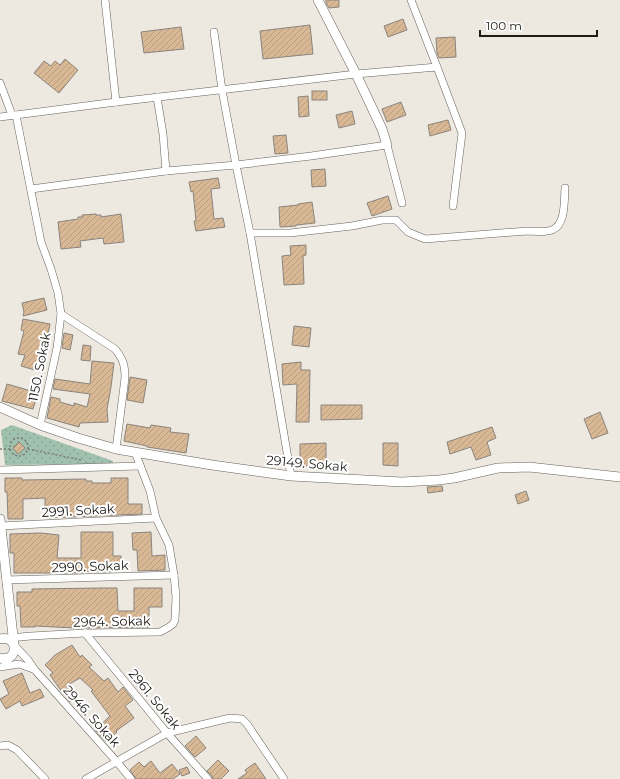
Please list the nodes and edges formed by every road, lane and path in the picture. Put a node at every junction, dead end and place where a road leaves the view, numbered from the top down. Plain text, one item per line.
1 (105, 0) edge
2 (318, 0) edge
3 (411, 0) edge
4 (214, 32) dead end
5 (437, 67) junction
6 (356, 74) junction
7 (0, 82) edge
8 (222, 90) junction
9 (157, 97) junction
10 (116, 102) junction
11 (14, 115) junction
12 (0, 117) edge
13 (387, 145) junction
14 (236, 165) junction
15 (166, 171) junction
16 (31, 188) junction
17 (565, 188) dead end
18 (402, 203) dead end
19 (453, 206) dead end
20 (250, 233) junction
21 (61, 314) junction
22 (0, 407) edge
23 (40, 425) junction
24 (0, 449) edge
25 (11, 449) junction
26 (28, 449) junction
27 (116, 449) junction
28 (135, 452) junction
29 (83, 460) dead end
30 (140, 466) junction
31 (0, 470) edge
32 (291, 476) junction
33 (620, 477) edge
34 (156, 518) junction
35 (0, 522) edge
36 (174, 575) junction
37 (6, 580) junction
38 (85, 633) junction
39 (8, 640) edge
40 (4, 658) edge
41 (19, 664) junction
42 (0, 666) edge
43 (35, 670) junction
44 (167, 734) junction
45 (0, 746) edge
46 (117, 762) junction
47 (45, 779) edge
48 (86, 779) edge
49 (131, 779) edge
50 (208, 779) edge
51 (284, 779) edge

1 - 10 street
2 - 6 street
3 - 5 street
4 - 8 street
5 - 6 street
5 - 19 street
6 - 8 street
6 - 13 street
7 - 11 street, 1150. Sokak
8 - 9 street
8 - 14 street
9 - 10 street
9 - 15 street
10 - 11 street
11 - 12 street
11 - 16 street, 1150. Sokak
13 - 14 street
13 - 18 street
14 - 15 street
14 - 20 street
15 - 16 street
16 - 21 street, 1150. Sokak
17 - 20 street
20 - 32 street
21 - 23 street, 1150. Sokak
21 - 27 street
22 - 23 street, 29149. Sokak
23 - 27 street, 29149. Sokak
24 - 25 path
25 - 26 path
25 - 26 path
26 - 29 path
27 - 28 street, 29149. Sokak
28 - 30 street, 2964. Sokak
28 - 32 street, 29149. Sokak
30 - 31 street
30 - 34 street, 2964. Sokak
32 - 33 street, 29149. Sokak
34 - 35 street, 2991. Sokak
34 - 36 street, 2964. Sokak
35 - 37 street
36 - 37 street, 2990. Sokak
36 - 38 street, 2964. Sokak
37 - 39 street
38 - 39 street, 2964. Sokak
38 - 44 street, 2961. Sokak
39 - 40 street
39 - 43 street, 2946. Sokak
40 - 41 street
40 - 42 street
41 - 42 street
41 - 43 street
43 - 46 street, 2946. Sokak
44 - 46 street
44 - 50 street, 2961. Sokak
44 - 51 street
45 - 47 street
46 - 48 street
46 - 49 street, 2946. Sokak

